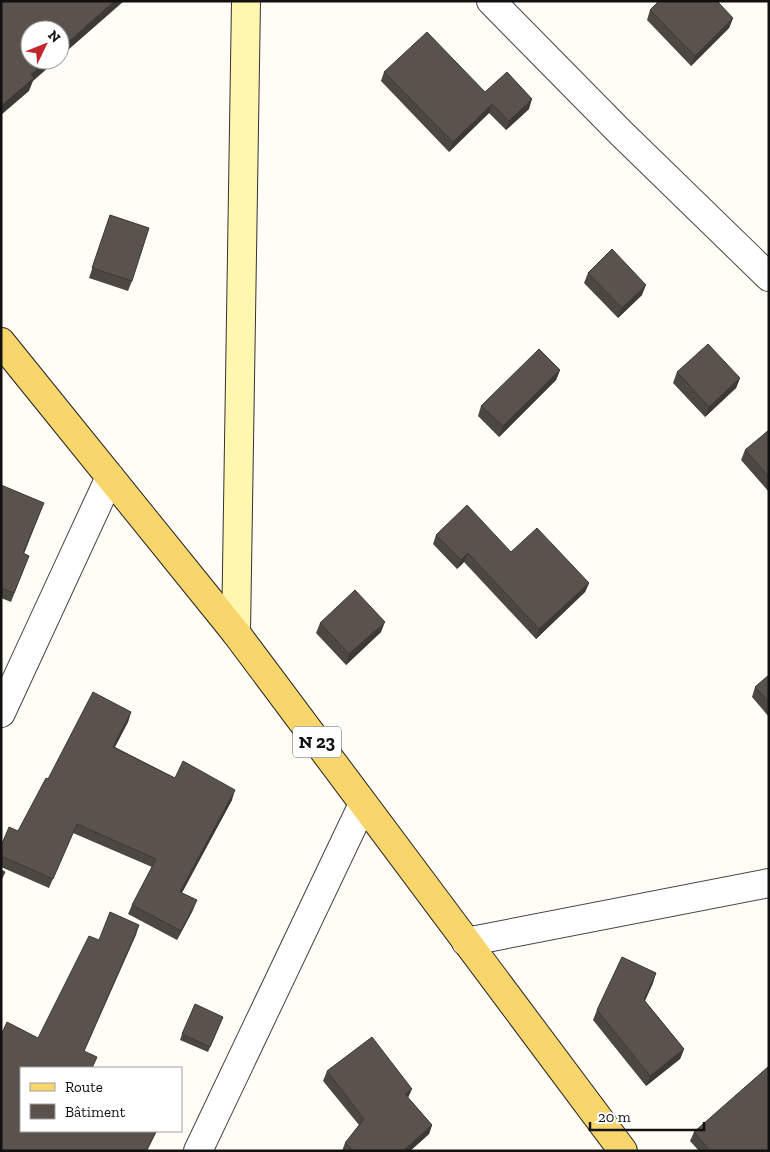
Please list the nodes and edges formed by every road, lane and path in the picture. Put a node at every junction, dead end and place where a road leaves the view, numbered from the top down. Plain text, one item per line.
1 (246, 1) edge
2 (491, 1) edge
3 (769, 277) edge
4 (1, 342) edge
5 (110, 477) junction
6 (236, 633) junction
7 (1, 713) edge
8 (363, 804) junction
9 (769, 883) edge
10 (466, 942) junction
11 (198, 1151) edge
12 (623, 1151) edge

1 - 6 main road
2 - 3 street
4 - 5 main road, N 23
5 - 6 main road, N 23
5 - 7 street
6 - 8 main road, N 23
8 - 10 main road, N 23
8 - 11 street
9 - 10 street
10 - 12 main road, N 23

